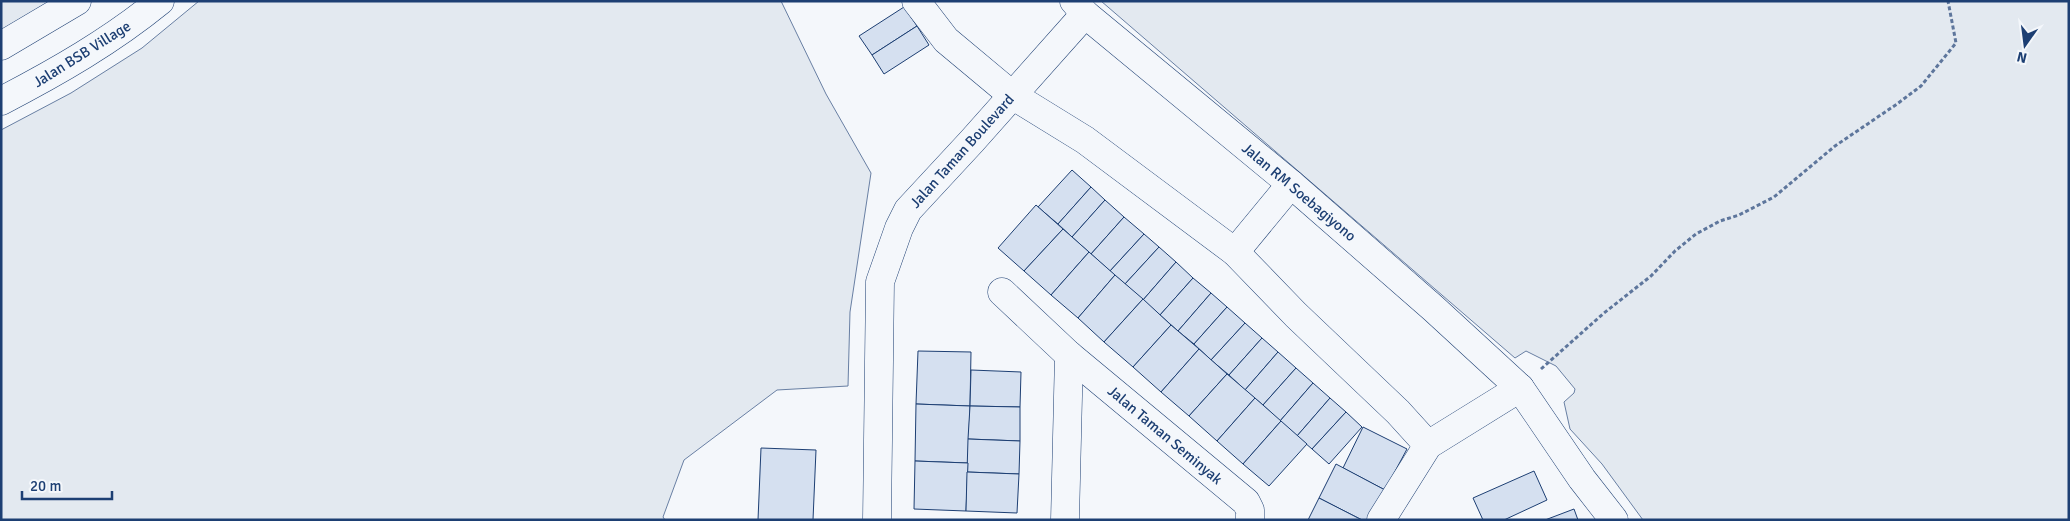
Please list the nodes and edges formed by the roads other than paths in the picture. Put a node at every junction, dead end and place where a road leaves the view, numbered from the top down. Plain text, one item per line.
1 (77, 1) edge
2 (160, 1) edge
3 (916, 1) edge
4 (1079, 8) edge
5 (1, 46) edge
6 (1012, 95) junction
7 (1, 102) edge
8 (1291, 184) junction
9 (1235, 252) junction
10 (1002, 292) dead end
11 (1069, 355) junction
12 (1520, 388) junction
13 (1428, 445) junction
14 (877, 520) edge
15 (1064, 520) edge
16 (1250, 520) edge
17 (1381, 520) edge
18 (1614, 520) edge

1 - 5 street
2 - 7 street, Jalan BSB Village
3 - 6 street
4 - 6 street, Jalan Taman Boulevard
4 - 8 street, Jalan RM Soebagiyono
6 - 9 street
6 - 14 street, Jalan Taman Boulevard
8 - 9 street
8 - 12 street, Jalan RM Soebagiyono
9 - 13 street
10 - 11 street, Jalan Taman Seminyak
11 - 15 street
11 - 16 street, Jalan Taman Seminyak
12 - 13 street
12 - 18 street, Jalan RM Soebagiyono
13 - 17 street

